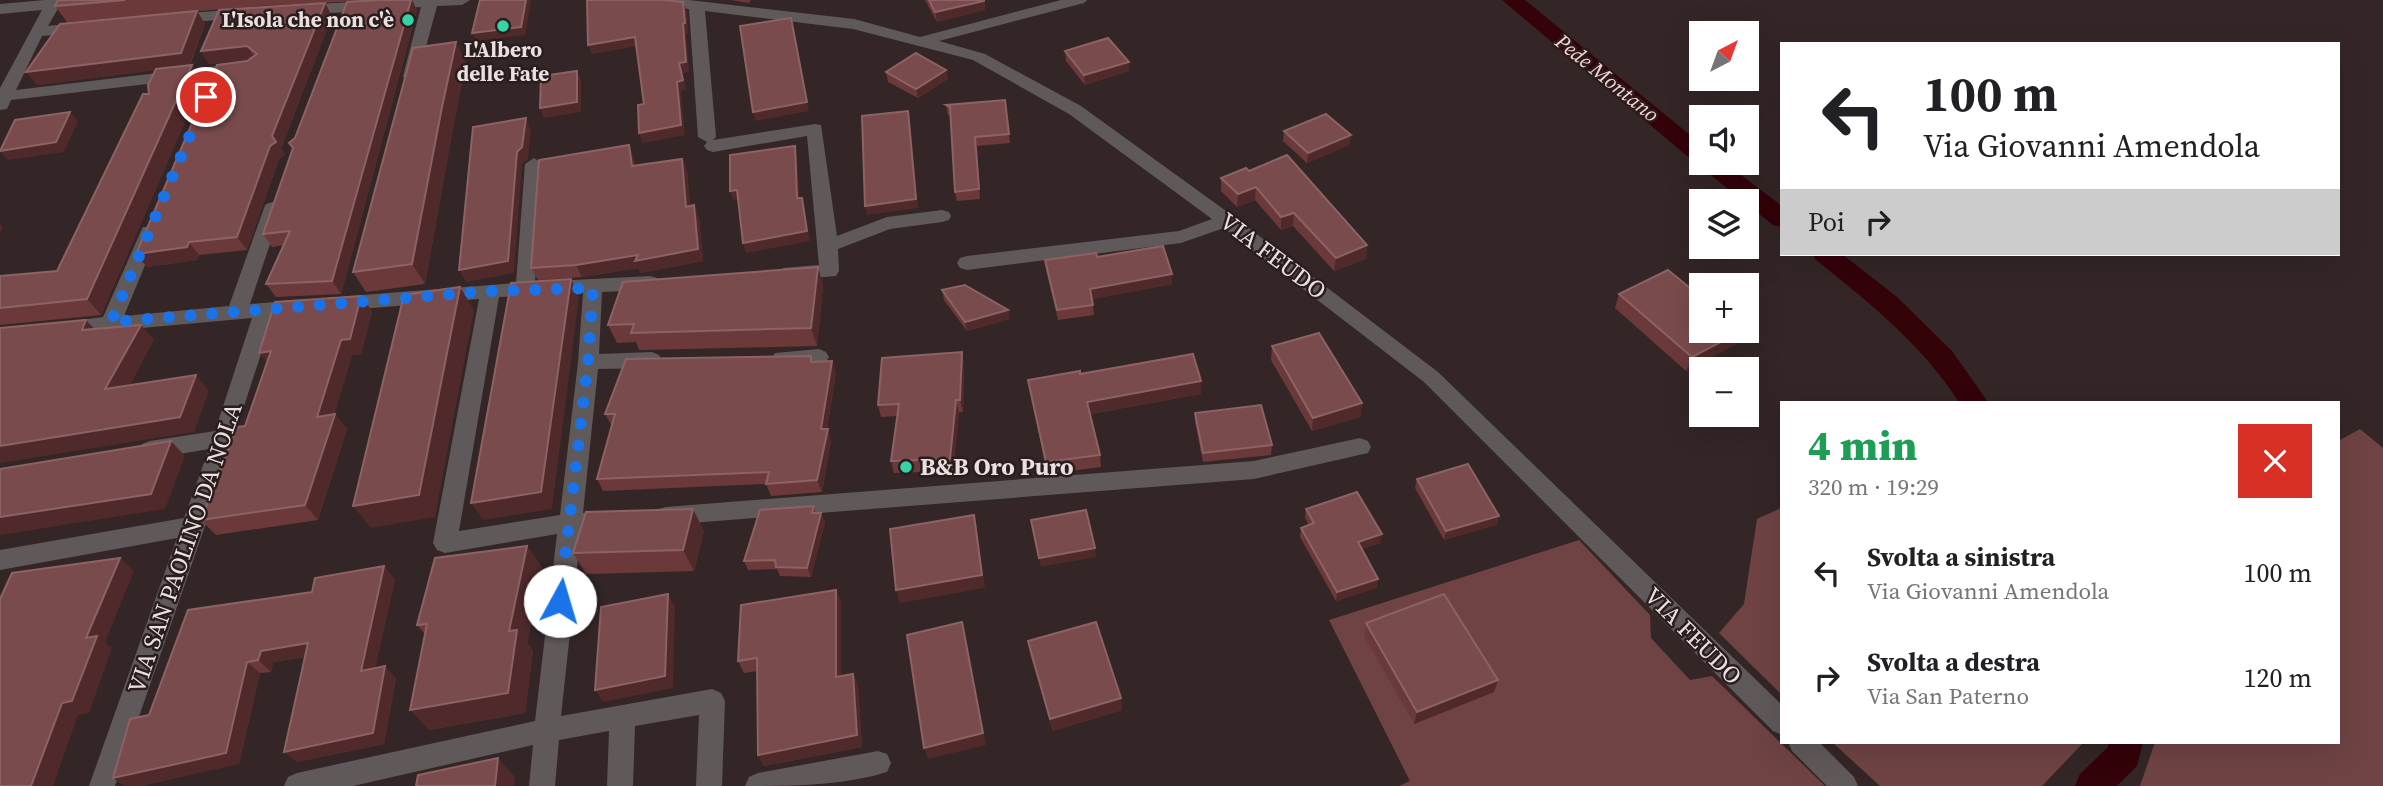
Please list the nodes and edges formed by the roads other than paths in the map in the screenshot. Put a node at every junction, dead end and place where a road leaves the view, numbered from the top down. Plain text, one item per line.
1 (462, 0) edge
2 (649, 0) edge
3 (1079, 0) edge
4 (53, 2) edge
5 (430, 3) junction
6 (697, 6) junction
7 (343, 8) edge
8 (0, 9) edge
9 (287, 11) edge
10 (260, 13) edge
11 (215, 15) edge
12 (158, 21) edge
13 (107, 25) edge
14 (37, 32) junction
15 (919, 41) junction
16 (255, 66) edge
17 (406, 95) edge
18 (3, 101) edge
19 (534, 164) dead end
20 (281, 185) edge
21 (159, 209) edge
22 (942, 216) dead end
23 (1226, 220) junction
24 (829, 246) junction
25 (967, 262) dead end
26 (774, 275) edge
27 (358, 278) edge
28 (663, 282) edge
29 (593, 288) junction
30 (524, 290) junction
31 (490, 291) junction
32 (351, 302) junction
33 (265, 309) junction
34 (237, 313) junction
35 (111, 322) junction
36 (50, 330) edge
37 (819, 357) dead end
38 (765, 358) edge
39 (669, 360) edge
40 (588, 362) junction
41 (224, 438) junction
42 (1360, 447) dead end
43 (132, 453) edge
44 (568, 523) junction
45 (194, 526) junction
46 (0, 560) edge
47 (622, 717) junction
48 (1780, 721) edge
49 (547, 730) junction
50 (1803, 744) edge
51 (878, 764) dead end
52 (102, 786) edge
53 (297, 786) edge
54 (542, 786) edge
55 (620, 786) edge
56 (709, 786) edge
57 (758, 786) edge
58 (1845, 786) edge

1 - 5 street
2 - 6 street, VIA FEUDO
3 - 15 street
4 - 8 street
4 - 14 street
5 - 7 street
5 - 17 street
6 - 15 street, VIA FEUDO
6 - 24 street
7 - 9 street
10 - 11 street
11 - 12 street
13 - 14 street
14 - 18 street
15 - 23 street, VIA FEUDO
16 - 18 street
19 - 30 street
20 - 34 street
21 - 35 street
22 - 24 street
23 - 25 street
23 - 48 street, VIA FEUDO
24 - 26 street
27 - 32 street
28 - 29 street
29 - 30 street
29 - 40 street
30 - 31 street
31 - 32 street
31 - 44 street
32 - 33 street
33 - 34 street
33 - 41 street, VIA SAN PAOLINO DA NOLA
34 - 35 street
35 - 36 street
37 - 38 street
39 - 40 street
40 - 44 street
41 - 43 street
41 - 45 street, VIA SAN PAOLINO DA NOLA
42 - 44 street
44 - 49 street
45 - 46 street
45 - 52 street, VIA SAN PAOLINO DA NOLA
47 - 49 street
47 - 55 street
47 - 56 street
49 - 53 street
49 - 54 street
50 - 58 street
51 - 57 street

